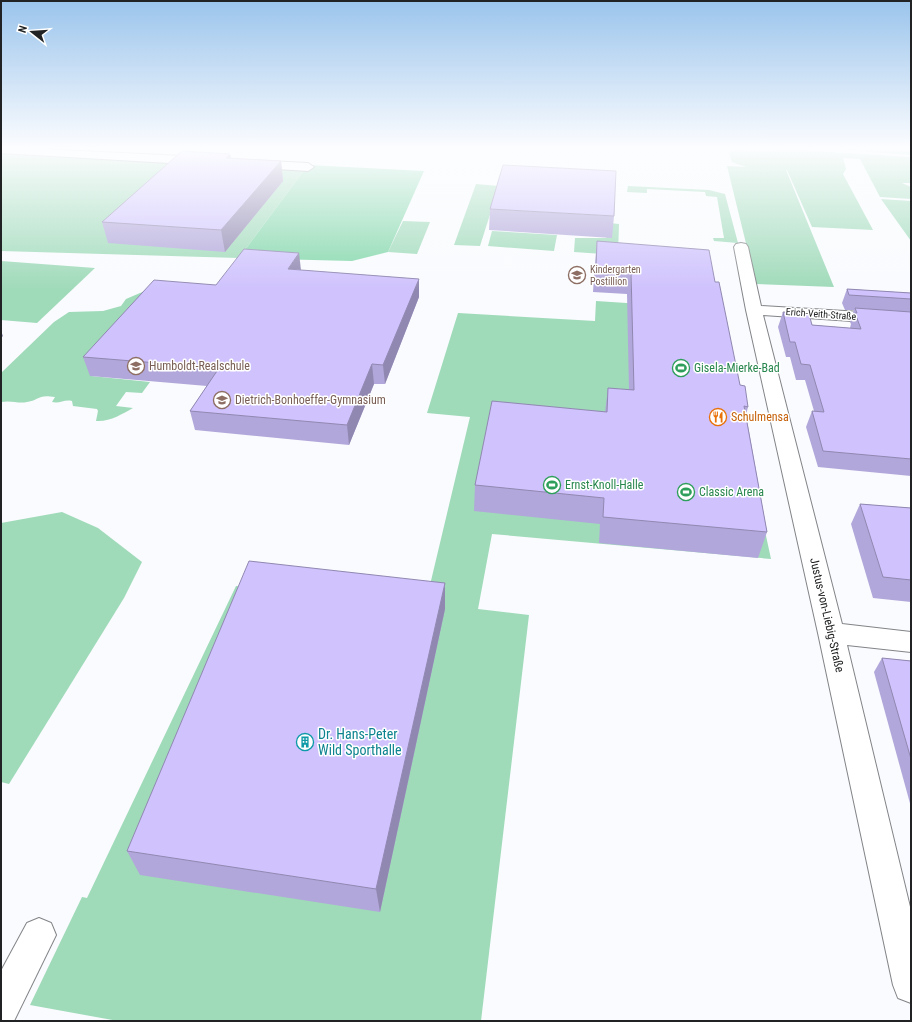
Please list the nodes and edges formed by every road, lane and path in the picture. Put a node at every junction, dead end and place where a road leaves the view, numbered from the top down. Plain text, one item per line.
1 (741, 247) dead end
2 (754, 310) junction
3 (911, 320) edge
4 (831, 633) junction
5 (911, 642) edge
6 (39, 935) dead end
7 (911, 985) edge
8 (1, 1008) edge

1 - 2 street, Justus-von-Liebig-Straße
2 - 3 street, Erich-Veith-Straße
2 - 4 street, Justus-von-Liebig-Straße
4 - 5 street
4 - 7 street, Justus-von-Liebig-Straße
6 - 8 street

